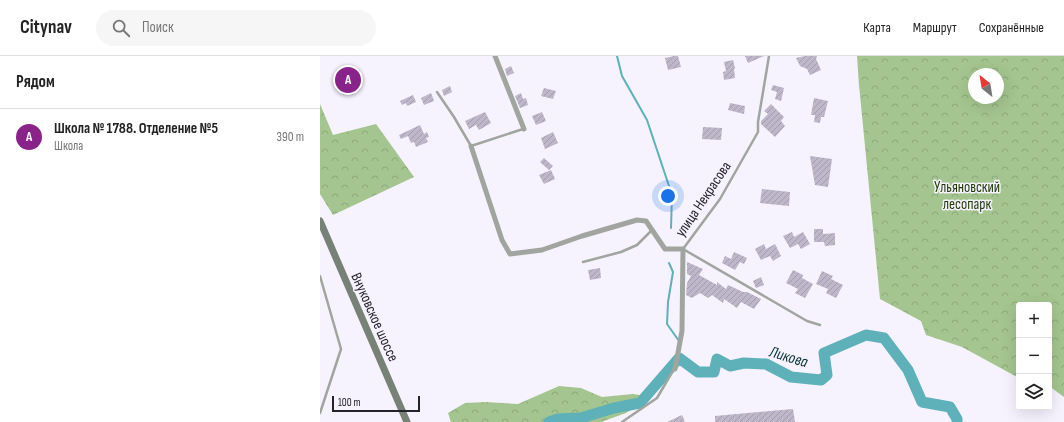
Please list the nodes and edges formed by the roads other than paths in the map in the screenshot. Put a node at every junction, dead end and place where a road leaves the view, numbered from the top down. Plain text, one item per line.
1 (495, 56) edge
2 (769, 56) edge
3 (437, 92) dead end
4 (524, 129) joint
5 (471, 146) junction
6 (320, 221) edge
7 (652, 230) junction
8 (682, 249) junction
9 (583, 262) dead end
10 (320, 276) edge
11 (820, 325) dead end
12 (675, 369) joint
13 (320, 413) edge
14 (408, 422) edge
15 (622, 422) edge

1 - 4 street
2 - 8 lane, улица Некрасова
3 - 5 lane
4 - 5 lane
5 - 7 street
6 - 14 main road, Внуковское шоссе
7 - 8 street
7 - 9 lane
8 - 11 lane, улица Некрасова
8 - 12 street
10 - 13 lane
12 - 15 lane

